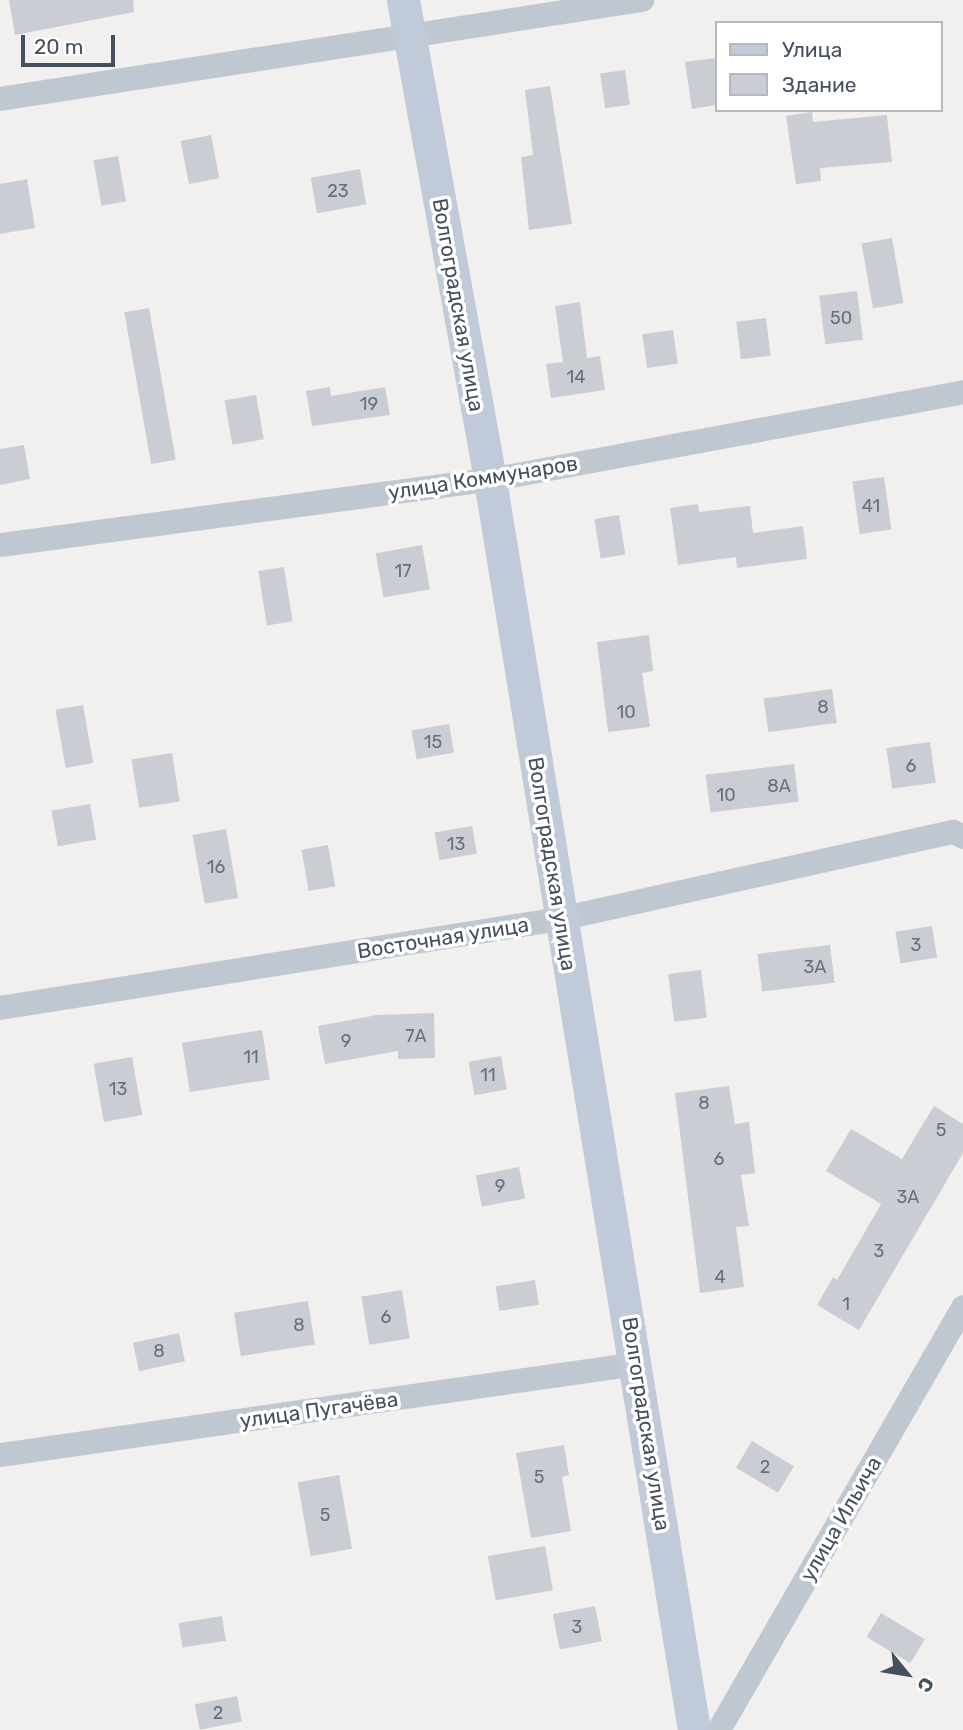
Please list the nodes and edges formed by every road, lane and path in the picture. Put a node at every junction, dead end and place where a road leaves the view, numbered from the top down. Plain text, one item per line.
1 (403, 0) edge
2 (642, 0) edge
3 (410, 38) junction
4 (0, 99) edge
5 (963, 392) edge
6 (490, 480) junction
7 (0, 545) edge
8 (963, 836) edge
9 (560, 919) junction
10 (0, 1008) edge
11 (963, 1307) edge
12 (637, 1364) junction
13 (0, 1455) edge
14 (694, 1730) edge
15 (719, 1730) edge

1 - 3 main road, Волгоградская улица
2 - 3 street
3 - 4 street
3 - 6 main road, Волгоградская улица
5 - 6 street, улица Коммунаров
6 - 7 street, улица Коммунаров
6 - 9 main road, Волгоградская улица
8 - 9 street, Восточная улица
9 - 10 street, Восточная улица
9 - 12 main road, Волгоградская улица
11 - 15 street, улица Ильича
12 - 13 street, улица Пугачёва
12 - 14 main road, Волгоградская улица

